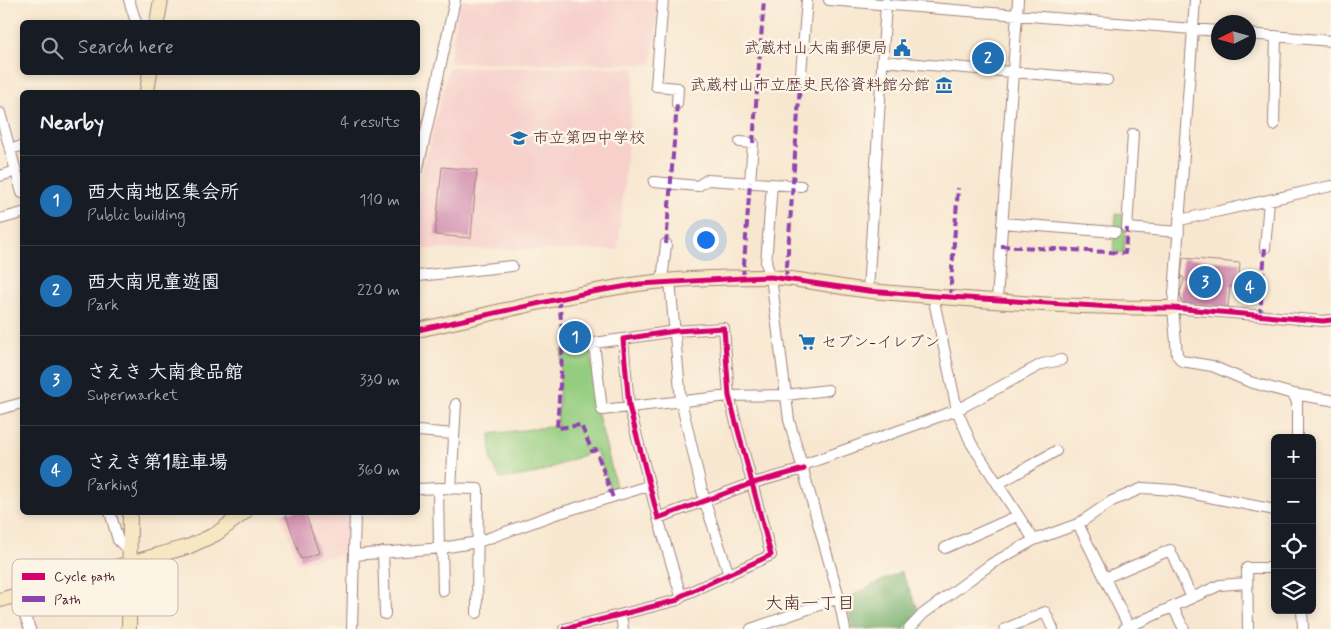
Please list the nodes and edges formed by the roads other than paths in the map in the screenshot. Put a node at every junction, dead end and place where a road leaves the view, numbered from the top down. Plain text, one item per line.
1 (129, 0) edge
2 (161, 0) edge
3 (455, 0) edge
4 (663, 0) edge
5 (807, 0) edge
6 (829, 0) edge
7 (1018, 0) edge
8 (1195, 0) edge
9 (892, 2) edge
10 (1017, 16) junction
11 (135, 20) edge
12 (157, 20) edge
13 (1192, 29) junction
14 (1211, 30) edge
15 (1256, 35) edge
16 (1276, 36) junction
17 (1331, 41) edge
18 (882, 61) junction
19 (1012, 72) junction
20 (150, 75) edge
21 (1107, 80) dead end
22 (800, 85) dead end
23 (147, 90) edge
24 (677, 104) dead end
25 (0, 113) edge
26 (1274, 125) dead end
27 (3, 133) edge
28 (1133, 134) dead end
29 (740, 142) dead end
30 (20, 146) edge
31 (10, 149) junction
32 (420, 159) edge
33 (16, 171) junction
34 (0, 176) edge
35 (654, 182) dead end
36 (750, 182) junction
37 (772, 184) junction
38 (20, 186) edge
39 (800, 186) dead end
40 (1331, 186) edge
41 (1269, 201) junction
42 (20, 214) edge
43 (0, 219) edge
44 (1180, 220) junction
45 (1002, 223) junction
46 (1115, 232) dead end
47 (1179, 232) junction
48 (666, 244) dead end
49 (1265, 248) dead end
50 (512, 266) dead end
51 (420, 276) edge
52 (771, 277) junction
53 (666, 281) junction
54 (868, 290) junction
55 (933, 296) junction
56 (997, 300) junction
57 (1173, 308) junction
58 (1331, 320) edge
59 (420, 330) edge
60 (675, 331) junction
61 (623, 339) junction
62 (1061, 360) dead end
63 (828, 390) dead end
64 (1294, 394) junction
65 (729, 396) junction
66 (786, 396) junction
67 (1331, 400) edge
68 (680, 402) junction
69 (20, 404) edge
70 (456, 404) dead end
71 (629, 406) junction
72 (0, 409) edge
73 (957, 410) junction
74 (420, 432) edge
75 (454, 434) junction
76 (1297, 434) edge
77 (1056, 451) dead end
78 (803, 467) junction
79 (752, 483) junction
80 (998, 484) junction
81 (648, 486) junction
82 (438, 488) junction
83 (420, 489) edge
84 (451, 489) junction
85 (704, 499) junction
86 (1271, 509) edge
87 (111, 515) edge
88 (130, 515) edge
89 (241, 515) edge
90 (355, 515) edge
91 (1017, 516) junction
92 (658, 518) junction
93 (1078, 524) junction
94 (1034, 540) junction
95 (478, 542) junction
96 (441, 548) junction
97 (945, 548) dead end
98 (383, 552) junction
99 (354, 555) junction
100 (129, 557) junction
101 (123, 559) edge
102 (1271, 568) edge
103 (729, 575) junction
104 (1105, 578) junction
105 (1247, 584) junction
106 (443, 591) dead end
107 (681, 596) junction
108 (840, 598) junction
109 (1192, 598) junction
110 (1173, 607) junction
111 (478, 613) dead end
112 (385, 614) dead end
113 (1302, 614) edge
114 (621, 615) junction
115 (25, 616) edge
116 (129, 616) edge
117 (776, 625) edge
118 (1126, 628) edge
119 (30, 629) edge
120 (129, 629) edge
121 (352, 629) edge
122 (564, 629) edge
123 (624, 629) edge
124 (751, 629) edge
125 (845, 629) edge
126 (909, 629) edge
127 (1005, 629) edge
128 (1053, 629) edge
129 (1184, 629) edge
130 (1248, 629) edge
131 (1303, 629) edge

1 - 11 street
2 - 12 street
3 - 32 street
4 - 24 street
5 - 22 street
6 - 9 street
7 - 10 street
8 - 13 street
9 - 10 street
9 - 18 street
10 - 13 street
10 - 19 street
13 - 14 street
13 - 44 street
15 - 16 street
16 - 17 street
16 - 26 street
18 - 19 street
18 - 54 street
19 - 21 street
19 - 45 street
20 - 23 street
25 - 27 street
27 - 31 street
28 - 47 street
29 - 36 street
30 - 31 street
31 - 33 street
33 - 34 street
33 - 38 street
35 - 36 street
36 - 37 street
37 - 39 street
37 - 52 street
40 - 41 street
41 - 44 street
41 - 49 street
42 - 43 street
44 - 47 street
45 - 46 street
45 - 56 street
47 - 57 street
48 - 53 street
50 - 51 street
52 - 53 street
52 - 54 street
52 - 66 street
53 - 59 street
53 - 60 street
54 - 55 street
55 - 56 street
55 - 73 street
56 - 57 street
57 - 58 street
57 - 64 street
60 - 61 street
60 - 65 street
60 - 68 street
61 - 71 street
61 - 71 street
62 - 73 street
63 - 66 street
64 - 67 street
64 - 76 street
65 - 66 street
65 - 68 street
65 - 79 street
66 - 78 street
68 - 71 street
68 - 85 street
69 - 72 street
70 - 75 street
71 - 81 street
73 - 78 street
73 - 80 street
74 - 75 street
75 - 84 street
77 - 80 street
78 - 79 street
78 - 108 street
79 - 85 street
79 - 103 street
80 - 91 street
81 - 92 street
81 - 95 street
82 - 83 street
82 - 84 street
82 - 96 street
84 - 95 street
85 - 92 street
85 - 103 street
86 - 93 street
87 - 100 street
88 - 100 street
89 - 100 street
90 - 99 street
91 - 94 street
91 - 97 street
92 - 107 street
93 - 94 street
93 - 104 street
94 - 126 street
95 - 96 street
95 - 111 street
96 - 98 street
96 - 106 street
98 - 99 street
98 - 112 street
99 - 121 street
100 - 101 street
102 - 105 street
103 - 107 street
104 - 109 street
104 - 118 street
105 - 109 street
105 - 130 street
107 - 114 street
108 - 117 street
108 - 125 street
109 - 110 street
110 - 118 street
110 - 129 street
113 - 131 street
114 - 122 street
114 - 123 street
115 - 119 street
116 - 120 street
117 - 124 street
127 - 128 street

